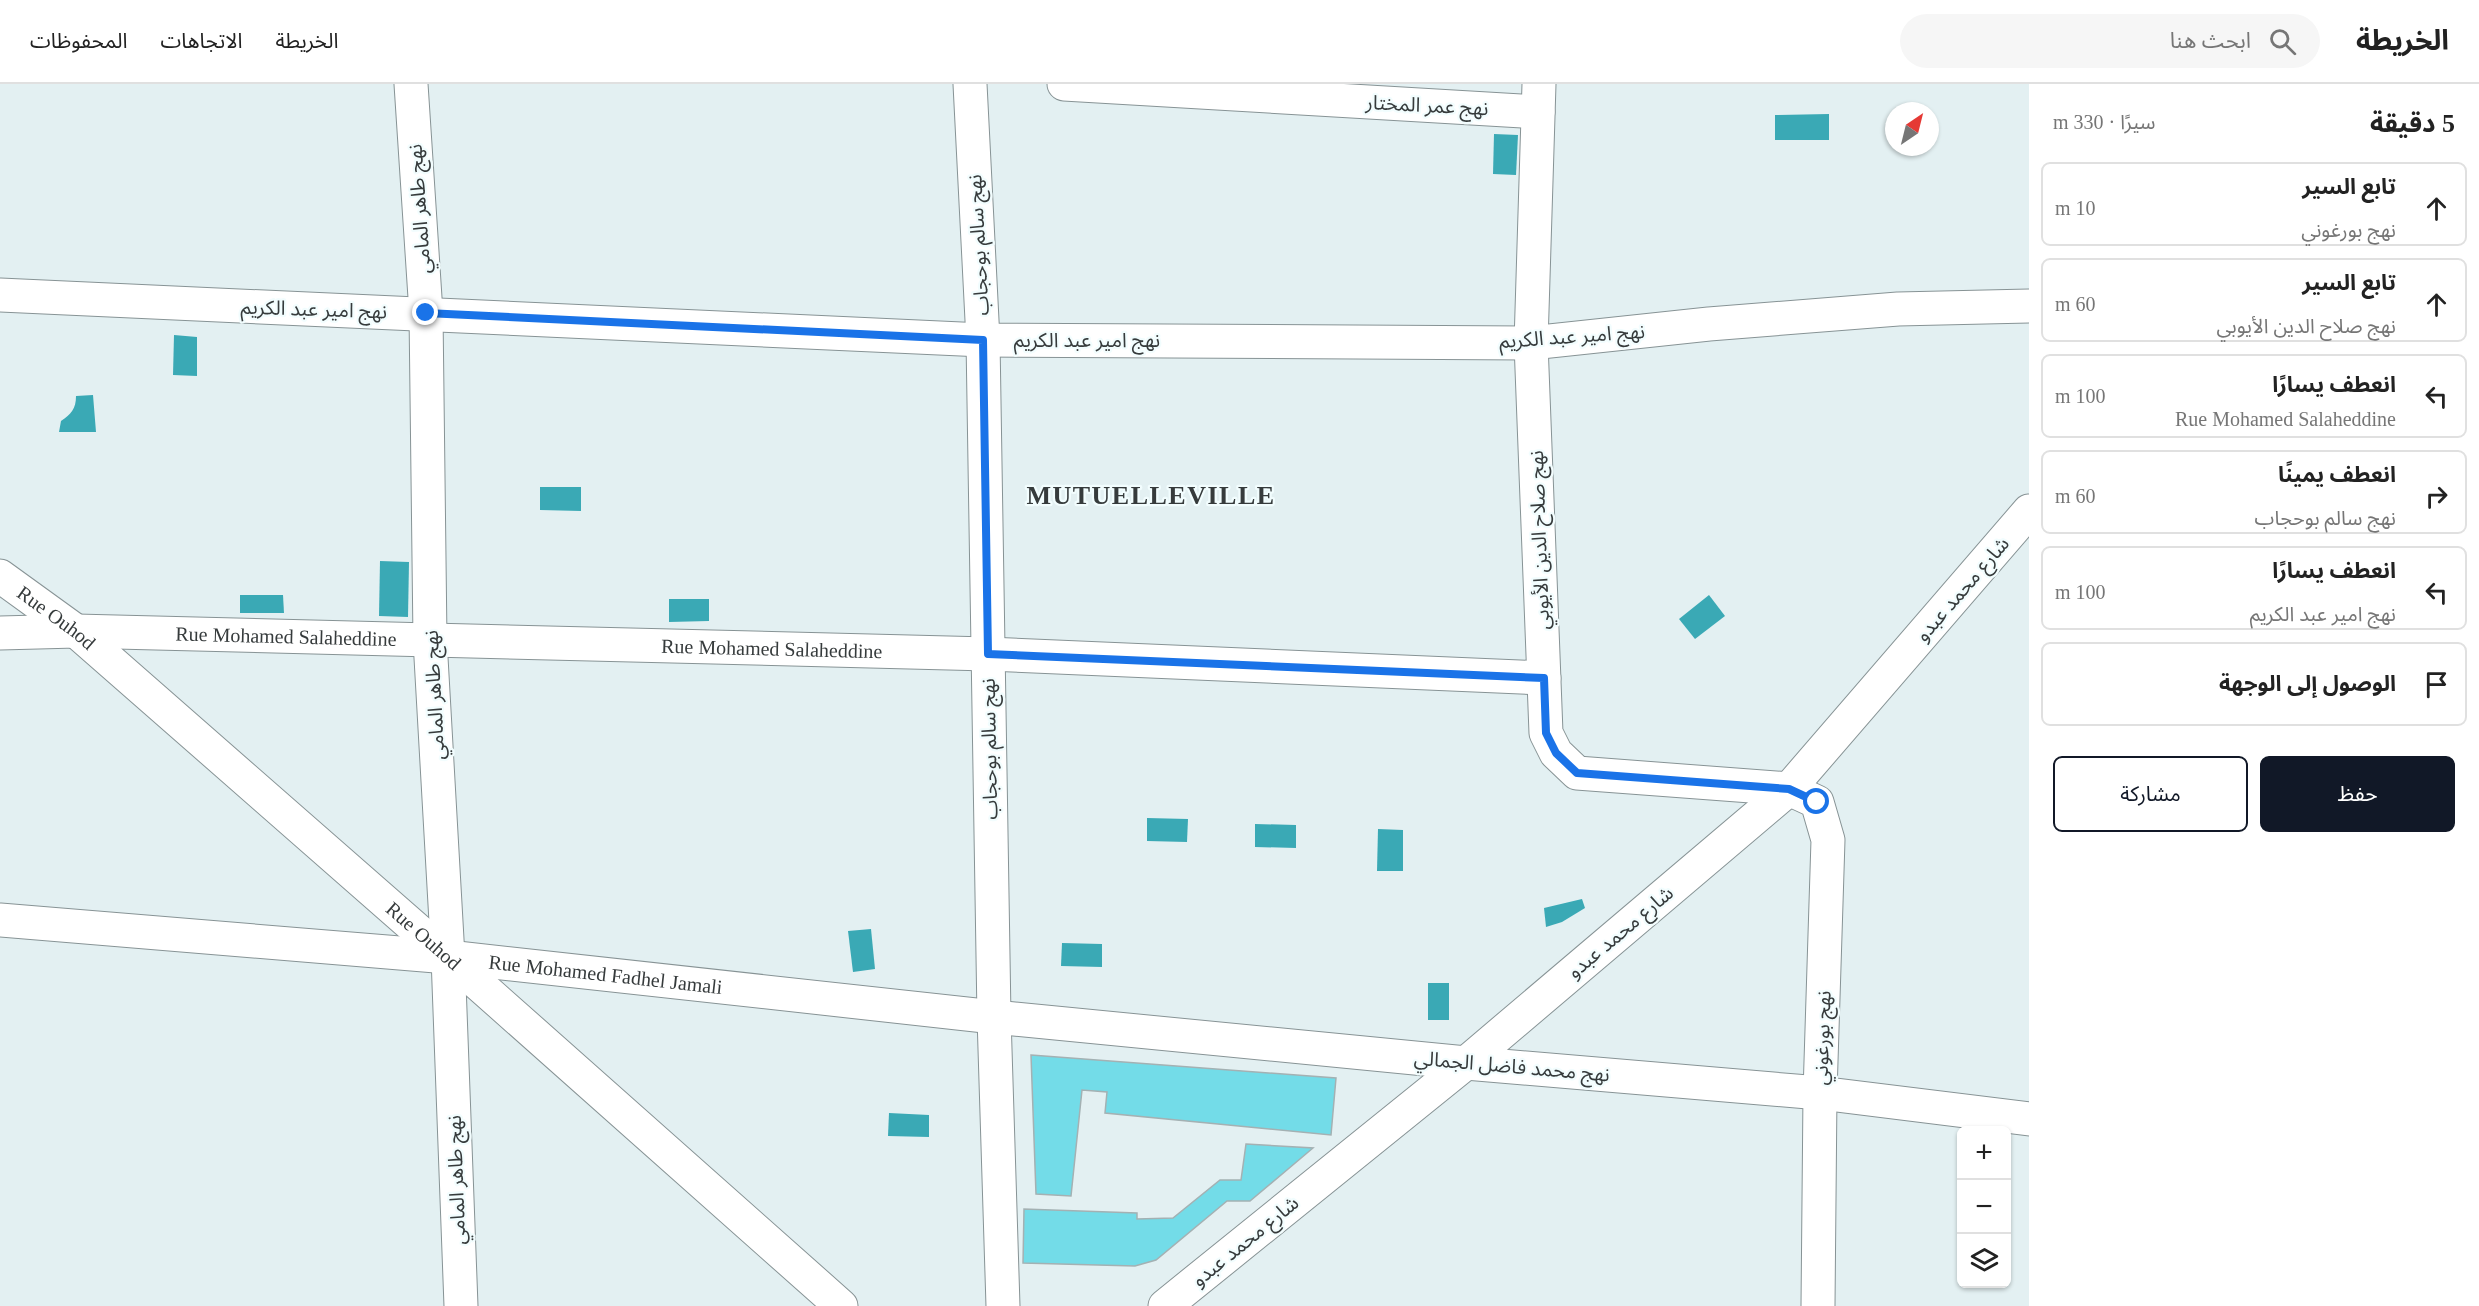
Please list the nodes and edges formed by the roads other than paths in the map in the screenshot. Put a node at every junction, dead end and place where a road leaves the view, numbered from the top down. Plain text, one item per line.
1 (411, 84) edge
2 (970, 84) edge
3 (1064, 84) edge
4 (1539, 98) edge
5 (0, 295) edge
6 (2029, 306) edge
7 (426, 313) junction
8 (983, 340) junction
9 (1531, 343) junction
10 (2029, 511) edge
11 (0, 576) edge
12 (76, 631) junction
13 (0, 633) edge
14 (430, 640) junction
15 (988, 654) junction
16 (1544, 678) junction
17 (1789, 789) junction
18 (0, 920) edge
19 (448, 957) junction
20 (994, 1017) junction
21 (1466, 1063) junction
22 (1820, 1093) junction
23 (2029, 1119) edge
24 (461, 1306) edge
25 (841, 1306) edge
26 (1004, 1306) edge
27 (1165, 1306) edge
28 (1818, 1306) edge

1 - 7 street, نهج طاهر المامي
2 - 8 street, نهج سالم بوحجاب
3 - 4 street, نهج عمر المختار
4 - 9 street, نهج صلاح الدين الأيوبي
5 - 7 street, نهج امير عبد الكريم
6 - 9 street, نهج امير عبد الكريم
7 - 8 street, نهج امير عبد الكريم
7 - 14 street, نهج طاهر المامي
8 - 9 street, نهج امير عبد الكريم
8 - 15 street, نهج سالم بوحجاب
9 - 16 street, نهج صلاح الدين الأيوبي
10 - 17 street, شارع محمد عبدو
11 - 12 street, Rue Ouhod
12 - 13 street, Rue Mohamed Salaheddine
12 - 14 street, Rue Mohamed Salaheddine
12 - 19 street, Rue Ouhod
14 - 15 street, Rue Mohamed Salaheddine
14 - 19 street, نهج طاهر المامي
15 - 16 street, Rue Mohamed Salaheddine
15 - 20 street, نهج سالم بوحجاب
16 - 17 street, نهج صلاح الدين الأيوبي
17 - 21 street, شارع محمد عبدو
17 - 22 street, نهج بورغوني
18 - 19 street, Rue Mohamed Fadhel Jamali
19 - 20 street, Rue Mohamed Fadhel Jamali
19 - 24 street, نهج طاهر المامي
19 - 25 street, Rue Ouhod
20 - 21 street, نهج محمد فاضل الجمالي
20 - 26 street, نهج سالم بوحجاب
21 - 22 street, نهج محمد فاضل الجمالي
21 - 27 street, شارع محمد عبدو
22 - 23 street, نهج محمد فاضل الجمالي
22 - 28 street, نهج بورغوني

